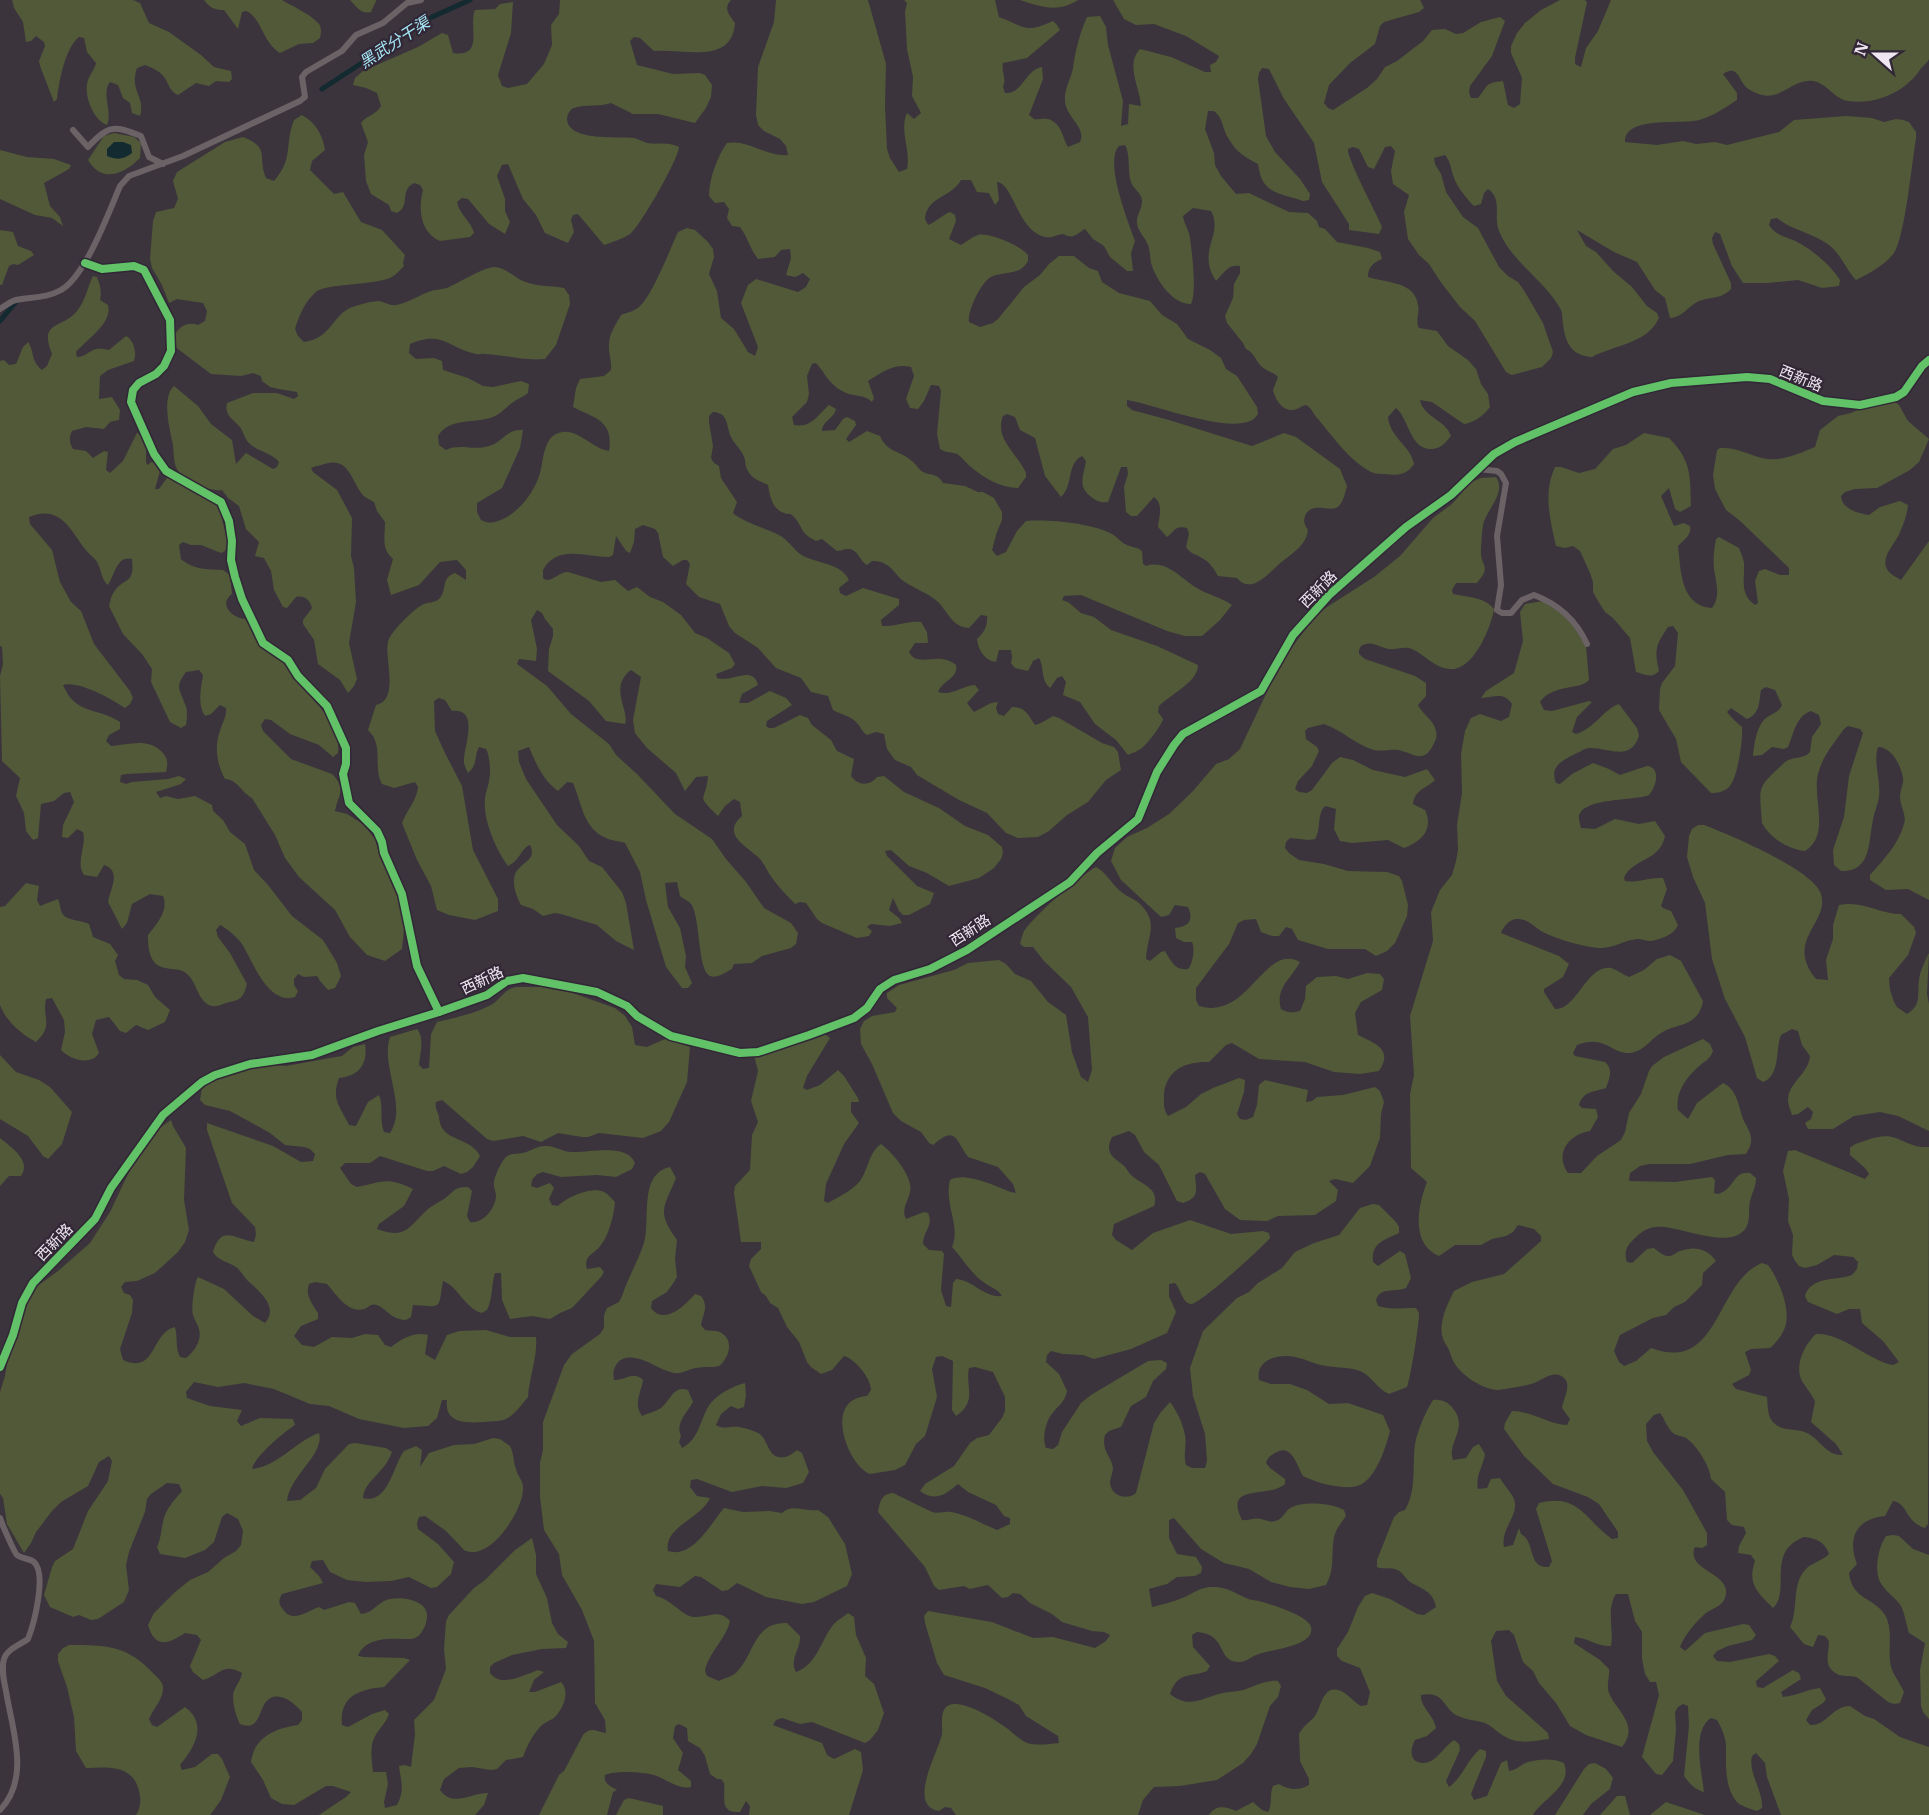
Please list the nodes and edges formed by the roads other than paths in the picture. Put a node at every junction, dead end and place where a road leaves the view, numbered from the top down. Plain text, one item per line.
1 (421, 0) edge
2 (73, 130) dead end
3 (149, 157) junction
4 (164, 164) junction
5 (144, 170) junction
6 (85, 263) junction
7 (0, 309) edge
8 (1929, 360) edge
9 (1478, 469) junction
10 (1587, 644) dead end
11 (439, 1012) junction
12 (0, 1367) edge
13 (0, 1518) edge
14 (0, 1810) edge

1 - 4 street
2 - 3 street
3 - 4 street
3 - 5 street
4 - 5 street
5 - 6 street
6 - 7 street
6 - 11 street
8 - 9 street, 西新路
9 - 10 street
9 - 11 street, 西新路
11 - 12 street, 西新路
13 - 14 street

